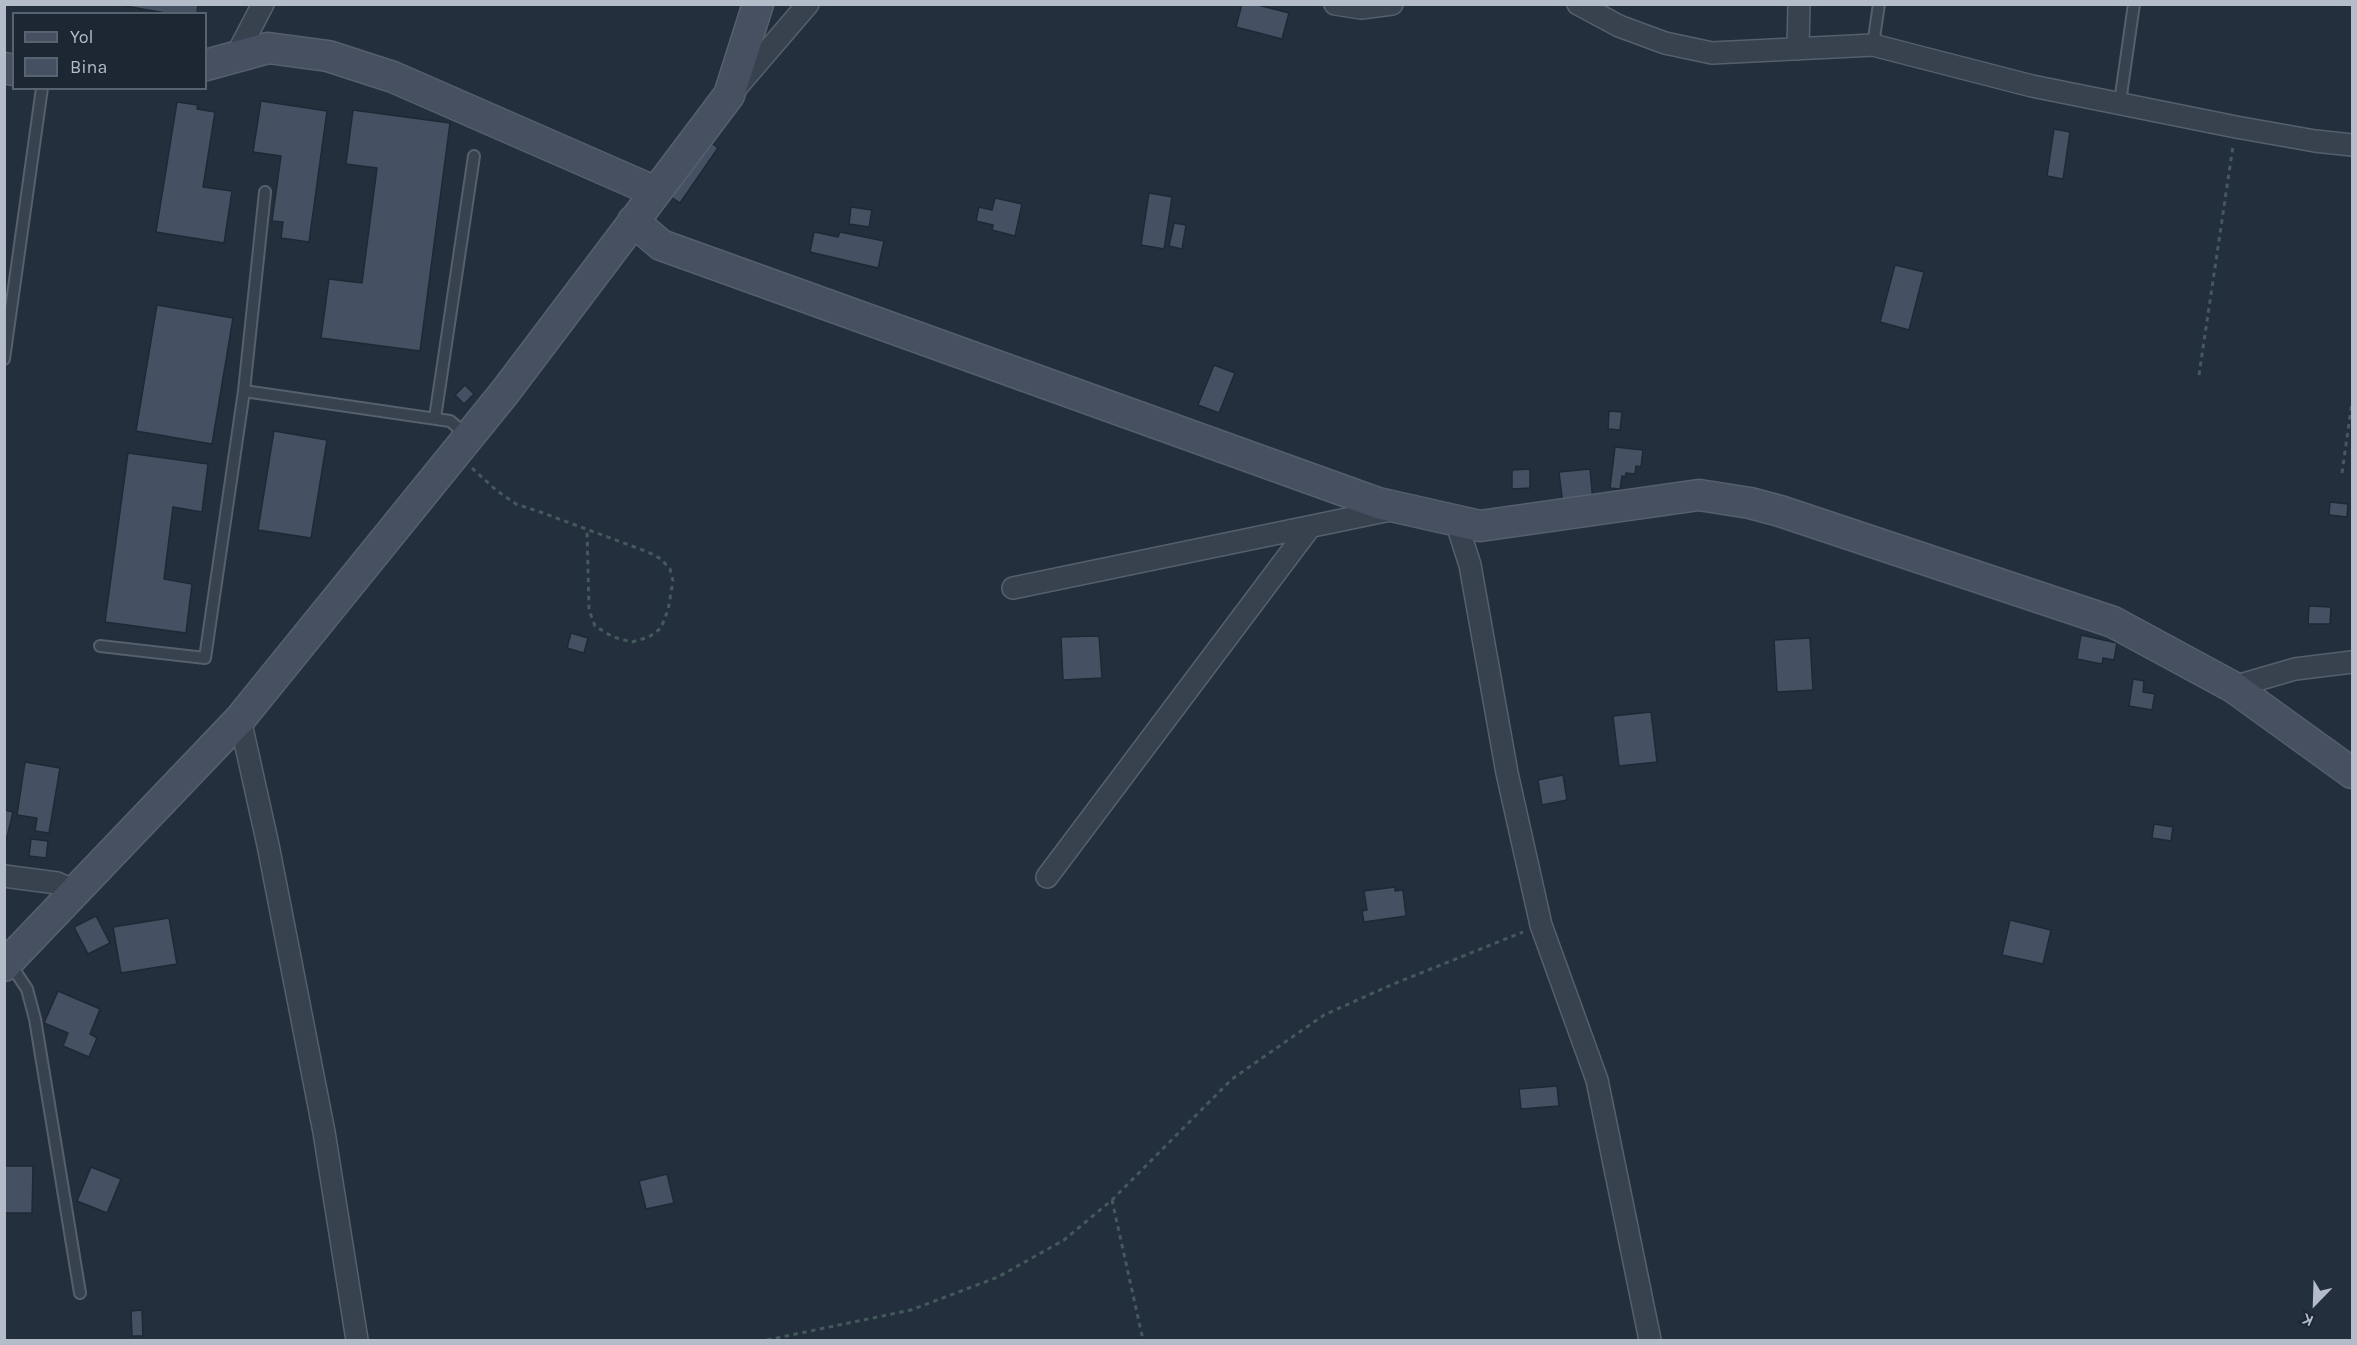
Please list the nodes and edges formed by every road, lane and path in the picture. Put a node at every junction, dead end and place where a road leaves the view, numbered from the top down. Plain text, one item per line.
1 (263, 4) edge
2 (758, 4) edge
3 (808, 4) edge
4 (1335, 4) edge
5 (1392, 4) edge
6 (1578, 4) edge
7 (1799, 4) edge
8 (1879, 4) edge
9 (2133, 4) edge
10 (1873, 45) junction
11 (1798, 49) junction
12 (235, 58) junction
13 (207, 64) edge
14 (42, 90) edge
15 (729, 95) junction
16 (2120, 102) junction
17 (2236, 127) junction
18 (2352, 145) edge
19 (474, 156) dead end
20 (265, 192) dead end
21 (656, 192) junction
22 (633, 221) junction
23 (4, 359) edge
24 (2199, 375) dead end
25 (244, 391) junction
26 (2352, 402) edge
27 (435, 418) junction
28 (462, 445) junction
29 (2342, 472) dead end
30 (1401, 508) junction
31 (1456, 521) junction
32 (1310, 527) junction
33 (587, 529) junction
34 (1013, 588) dead end
35 (100, 646) dead end
36 (2352, 662) edge
37 (2233, 687) junction
38 (240, 719) junction
39 (2352, 773) edge
40 (4, 876) edge
41 (1047, 877) dead end
42 (77, 892) junction
43 (1540, 925) junction
44 (7, 964) edge
45 (1112, 1200) junction
46 (80, 1293) dead end
47 (357, 1341) edge
48 (766, 1341) edge
49 (1143, 1341) edge
50 (1650, 1341) edge

1 - 12 street
2 - 15 street
3 - 15 street
4 - 5 street
6 - 11 street
7 - 11 street
8 - 10 lane
9 - 16 lane
10 - 11 street
10 - 16 street
12 - 13 street
12 - 21 street
14 - 23 lane
15 - 21 street
16 - 17 street
17 - 18 street
17 - 24 path
19 - 27 lane
20 - 25 lane
21 - 22 street
22 - 28 street
22 - 30 street
25 - 27 lane
25 - 35 lane
26 - 29 path
27 - 28 lane
28 - 33 path
28 - 38 street
30 - 31 street
30 - 32 street
31 - 37 street
31 - 43 street
32 - 34 street
32 - 41 street
33 - 33 path
36 - 37 street
37 - 39 street
38 - 42 street
38 - 47 street
40 - 42 street
42 - 44 street
43 - 45 path
43 - 50 street
44 - 46 lane
45 - 48 path
45 - 49 path

